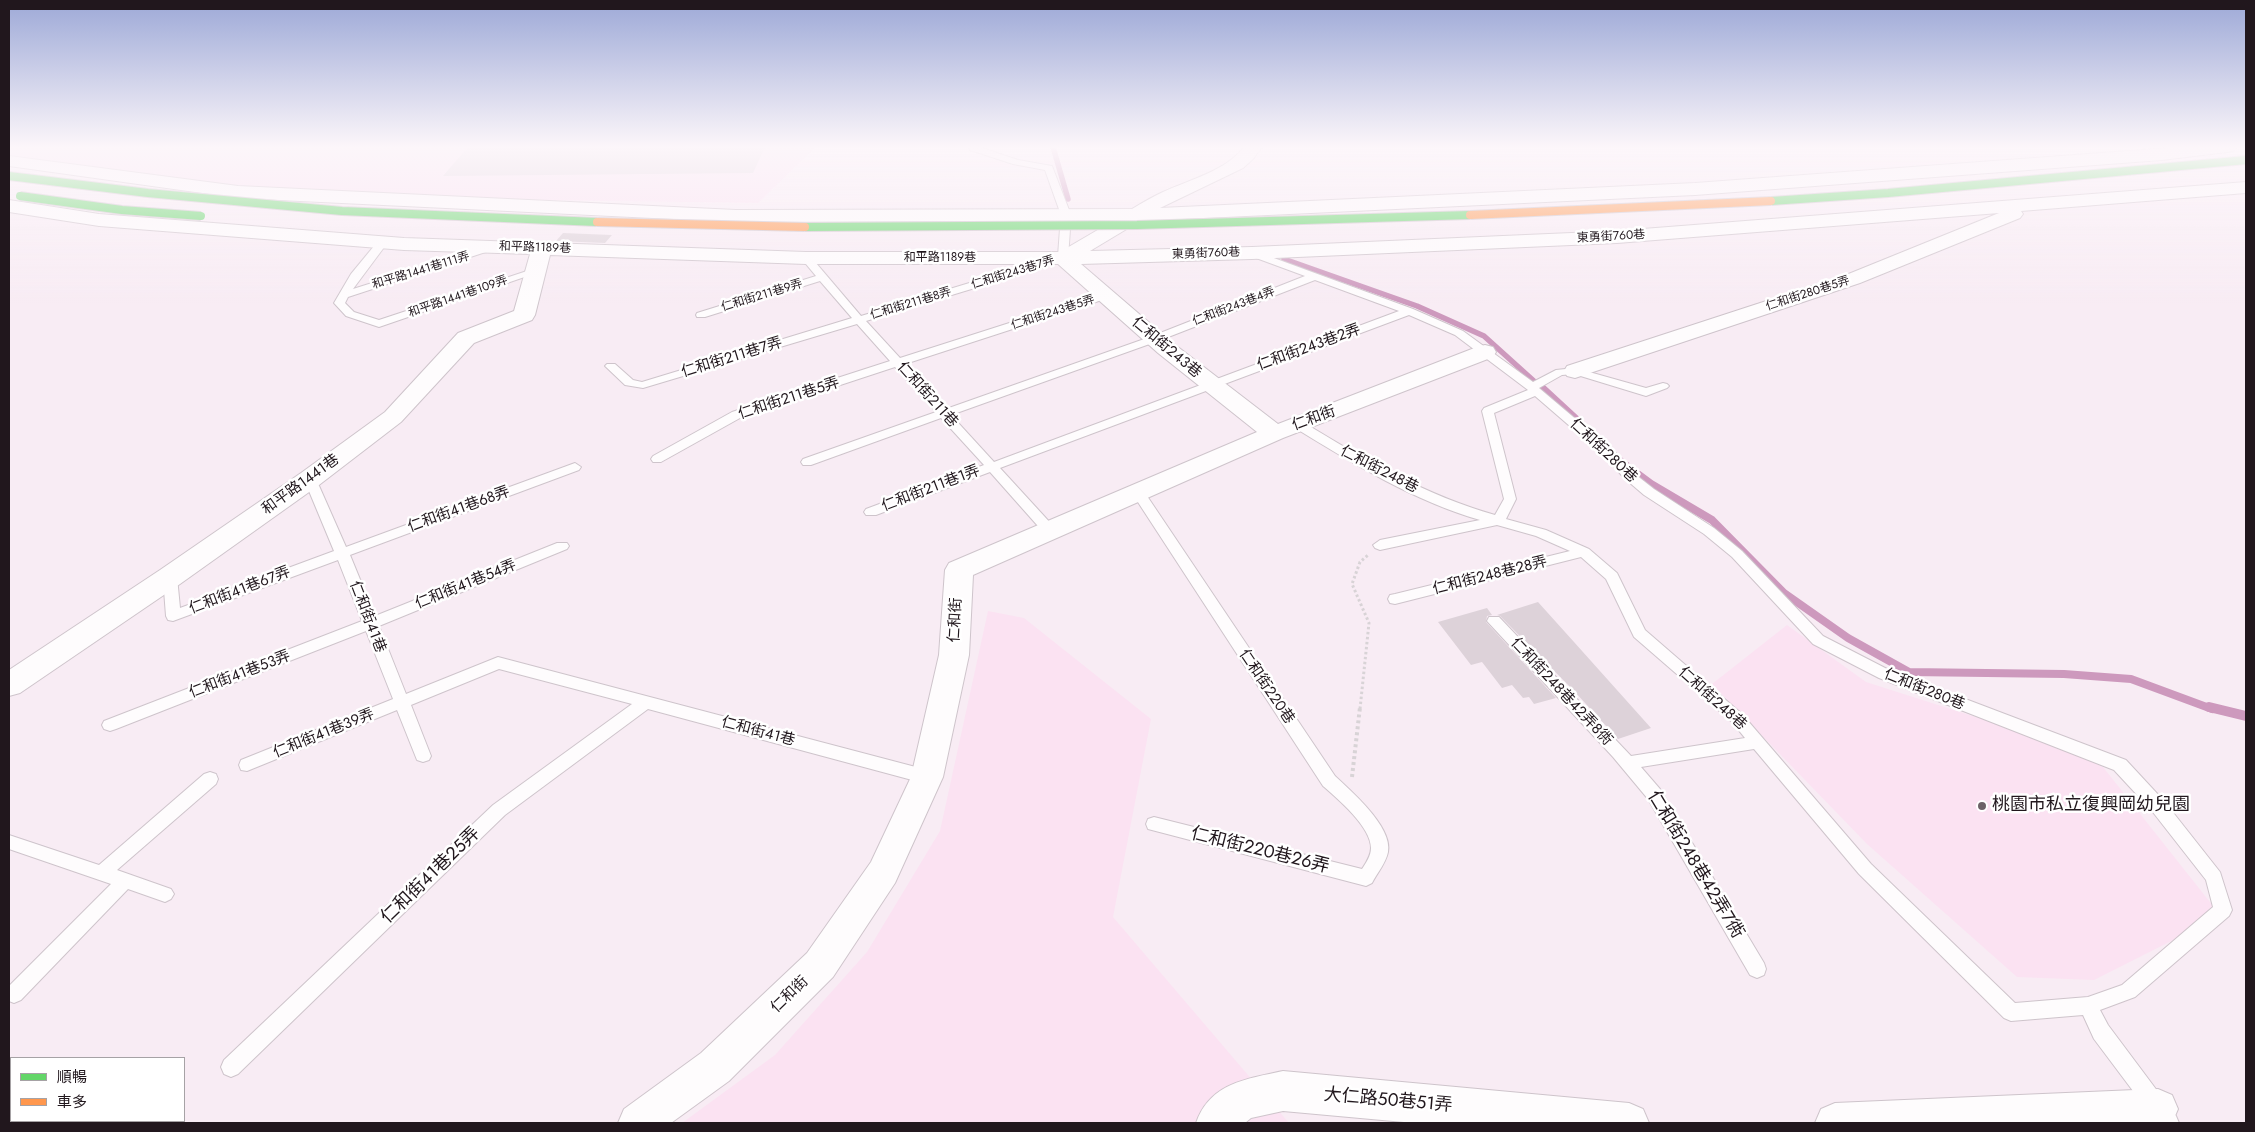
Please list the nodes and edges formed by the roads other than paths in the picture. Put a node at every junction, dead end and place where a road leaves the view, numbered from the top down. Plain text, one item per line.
1 (50, 200) edge
2 (222, 200) edge
3 (400, 200) edge
4 (1061, 200) edge
5 (1163, 200) edge
6 (1454, 200) edge
7 (1706, 200) edge
8 (1786, 200) edge
9 (1987, 200) edge
10 (2095, 200) edge
11 (2037, 204) junction
12 (9, 206) edge
13 (1139, 214) junction
14 (811, 215) junction
15 (1066, 215) junction
16 (1696, 219) dead end
17 (340, 227) dead end
18 (1736, 228) junction
19 (1114, 241) dead end
20 (383, 242) junction
21 (497, 247) junction
22 (1055, 250) junction
23 (1252, 253) junction
24 (806, 258) junction
25 (540, 260) junction
26 (1315, 276) junction
27 (822, 277) junction
28 (963, 288) joint
29 (344, 295) junction
30 (1104, 296) junction
31 (1409, 311) junction
32 (701, 315) dead end
33 (858, 319) junction
34 (1002, 330) joint
35 (1154, 339) junction
36 (1485, 352) junction
37 (899, 364) junction
38 (612, 366) dead end
39 (1574, 371) junction
40 (1210, 385) junction
41 (1663, 386) dead end
42 (1534, 389) junction
43 (944, 413) junction
44 (1103, 425) joint
45 (1286, 429) junction
46 (657, 459) dead end
47 (807, 462) dead end
48 (992, 466) junction
49 (575, 467) dead end
50 (310, 479) junction
51 (1138, 493) junction
52 (871, 512) dead end
53 (1498, 520) junction
54 (1050, 530) junction
55 (1380, 545) road end
56 (562, 546) dead end
57 (343, 552) junction
58 (1584, 552) junction
59 (170, 577) junction
60 (1395, 599) dead end
61 (1494, 621) dead end
62 (369, 624) junction
63 (9, 685) edge
64 (589, 687) joint
65 (402, 702) junction
66 (646, 702) junction
67 (110, 725) dead end
68 (1757, 742) junction
69 (423, 756) dead end
70 (1628, 763) junction
71 (246, 765) dead end
72 (927, 777) junction
73 (210, 779) dead end
74 (1154, 824) dead end
75 (9, 842) edge
76 (102, 873) junction
77 (1366, 878) joint
78 (125, 881) junction
79 (165, 894) dead end
80 (1757, 969) dead end
81 (14, 994) dead end
82 (2088, 1006) junction
83 (230, 1067) dead end
84 (2163, 1116) edge
85 (638, 1123) edge
86 (1216, 1123) edge
87 (1629, 1123) edge
88 (1835, 1123) edge

1 - 17 highway, bridge
2 - 8 highway, bridge
3 - 14 street
4 - 15 lane
5 - 13 street
6 - 13 street
7 - 18 street
9 - 16 highway
10 - 11 street, 東勇街760巷
11 - 18 street, 東勇街760巷
11 - 39 street, 仁和街280巷5弄
12 - 20 street, 和平路1189巷
13 - 15 street
13 - 22 street
14 - 15 street
14 - 24 street
15 - 22 lane
18 - 23 street, 東勇街760巷
19 - 22 highway
20 - 21 street, 和平路1189巷
20 - 29 lane
21 - 25 street, 和平路1189巷
21 - 29 lane, 和平路1441巷111弄
22 - 23 street, 東勇街760巷
22 - 24 street, 和平路1189巷
22 - 28 lane, 仁和街243巷7弄
22 - 30 street, 仁和街243巷
23 - 26 lane, 仁和街280巷
24 - 25 street, 和平路1189巷
24 - 27 lane, 仁和街211巷
25 - 29 lane, 和平路1441巷109弄
25 - 50 street, 和平路1441巷
26 - 31 lane, 仁和街280巷
26 - 35 lane, 仁和街243巷4弄
27 - 32 lane, 仁和街211巷9弄
27 - 33 lane, 仁和街211巷
28 - 33 lane, 仁和街211巷8弄
30 - 34 lane, 仁和街243巷5弄
30 - 35 street, 仁和街243巷
31 - 36 lane, 仁和街280巷
31 - 40 lane, 仁和街243巷2弄
33 - 37 lane, 仁和街211巷
33 - 38 lane, 仁和街211巷7弄
34 - 37 lane, 仁和街211巷5弄
35 - 40 street, 仁和街243巷
35 - 43 lane, 仁和街243巷4弄
36 - 42 lane, 仁和街280巷
36 - 45 street, 仁和街
37 - 43 lane, 仁和街211巷
37 - 46 lane, 仁和街211巷5弄
39 - 41 lane
39 - 42 lane
40 - 44 lane, 仁和街243巷2弄
40 - 45 street, 仁和街243巷
42 - 53 lane
42 - 82 lane, 仁和街280巷
43 - 47 lane, 仁和街243巷4弄
43 - 48 lane, 仁和街211巷
44 - 48 lane, 仁和街211巷1弄
45 - 51 street, 仁和街
45 - 53 lane, 仁和街248巷
48 - 52 lane, 仁和街211巷1弄
48 - 54 lane, 仁和街211巷
49 - 57 lane, 仁和街41巷68弄
50 - 57 lane, 仁和街41巷
50 - 59 street, 和平路1441巷
51 - 54 street, 仁和街
51 - 77 lane, 仁和街220巷
53 - 55 lane
53 - 58 lane, 仁和街248巷
54 - 72 street, 仁和街
56 - 62 lane, 仁和街41巷54弄
57 - 59 lane, 仁和街41巷67弄
57 - 62 lane, 仁和街41巷
58 - 60 lane, 仁和街248巷28弄
58 - 68 lane, 仁和街248巷
59 - 63 street, 和平路1441巷
61 - 70 lane, 仁和街248巷42弄8衖
62 - 65 lane, 仁和街41巷
62 - 67 lane, 仁和街41巷53弄
64 - 65 lane, 仁和街41巷39弄
64 - 66 lane, 仁和街41巷
65 - 69 lane, 仁和街41巷
65 - 71 lane, 仁和街41巷39弄
66 - 72 lane, 仁和街41巷
66 - 83 lane, 仁和街41巷25弄
68 - 70 lane
68 - 82 lane, 仁和街248巷
70 - 80 lane, 仁和街248巷42弄7衖
72 - 85 street, 仁和街
73 - 76 lane
74 - 77 lane, 仁和街220巷26弄
75 - 76 lane
76 - 78 lane
78 - 79 lane
78 - 81 lane
82 - 84 lane
84 - 88 street
86 - 87 street, 大仁路50巷51弄

